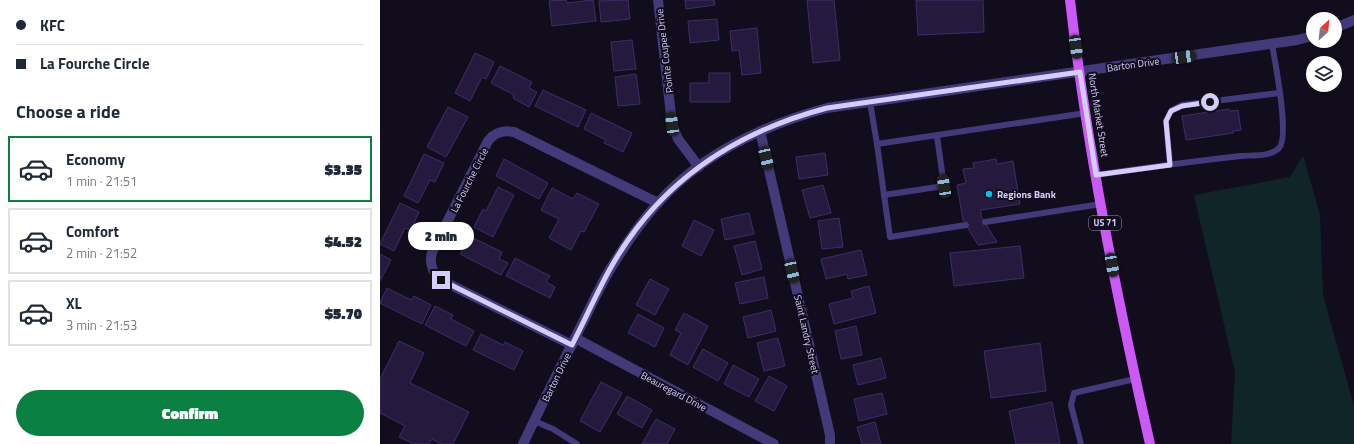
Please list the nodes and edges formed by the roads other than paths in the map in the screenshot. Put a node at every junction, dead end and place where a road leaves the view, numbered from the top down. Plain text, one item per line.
1 (658, 0) edge
2 (1070, 0) edge
3 (1354, 20) edge
4 (1342, 25) edge
5 (1306, 38) edge
6 (1272, 44) junction
7 (1080, 72) junction
8 (1279, 93) junction
9 (870, 102) junction
10 (1086, 113) junction
11 (760, 131) junction
12 (937, 136) junction
13 (877, 144) junction
14 (1170, 165) junction
15 (699, 166) junction
16 (1096, 175) junction
17 (884, 195) junction
18 (658, 203) junction
19 (1101, 204) junction
20 (985, 222) dead end
21 (966, 225) dead end
22 (574, 342) junction
23 (1135, 379) junction
24 (534, 421) junction
25 (523, 444) edge
26 (577, 444) edge
27 (774, 444) edge
28 (830, 444) edge
29 (1081, 444) edge
30 (1147, 444) edge

1 - 15 street, Pointe Coupee Drive
2 - 7 main road, North Market Street / US 71
3 - 4 street
5 - 6 street, Barton Drive
6 - 7 street, Barton Drive
6 - 8 lane
7 - 9 street, Barton Drive
7 - 10 main road, North Market Street / US 71
8 - 14 lane
8 - 14 lane
9 - 11 street, Barton Drive
9 - 13 lane
10 - 12 lane
10 - 16 main road, North Market Street / US 71
11 - 15 street, Barton Drive
11 - 28 street, Saint Landry Street
12 - 13 lane
12 - 17 lane
13 - 17 lane
14 - 16 lane
15 - 18 street, Barton Drive
16 - 19 main road, North Market Street / US 71
17 - 21 lane
18 - 22 street, Barton Drive
18 - 22 street, La Fourche Circle
19 - 20 lane
19 - 23 main road, North Market Street / US 71
22 - 24 street, Barton Drive
22 - 27 street, Beauregard Drive
23 - 29 lane
23 - 30 main road, North Market Street / US 71
24 - 25 street, Barton Drive
24 - 26 lane

